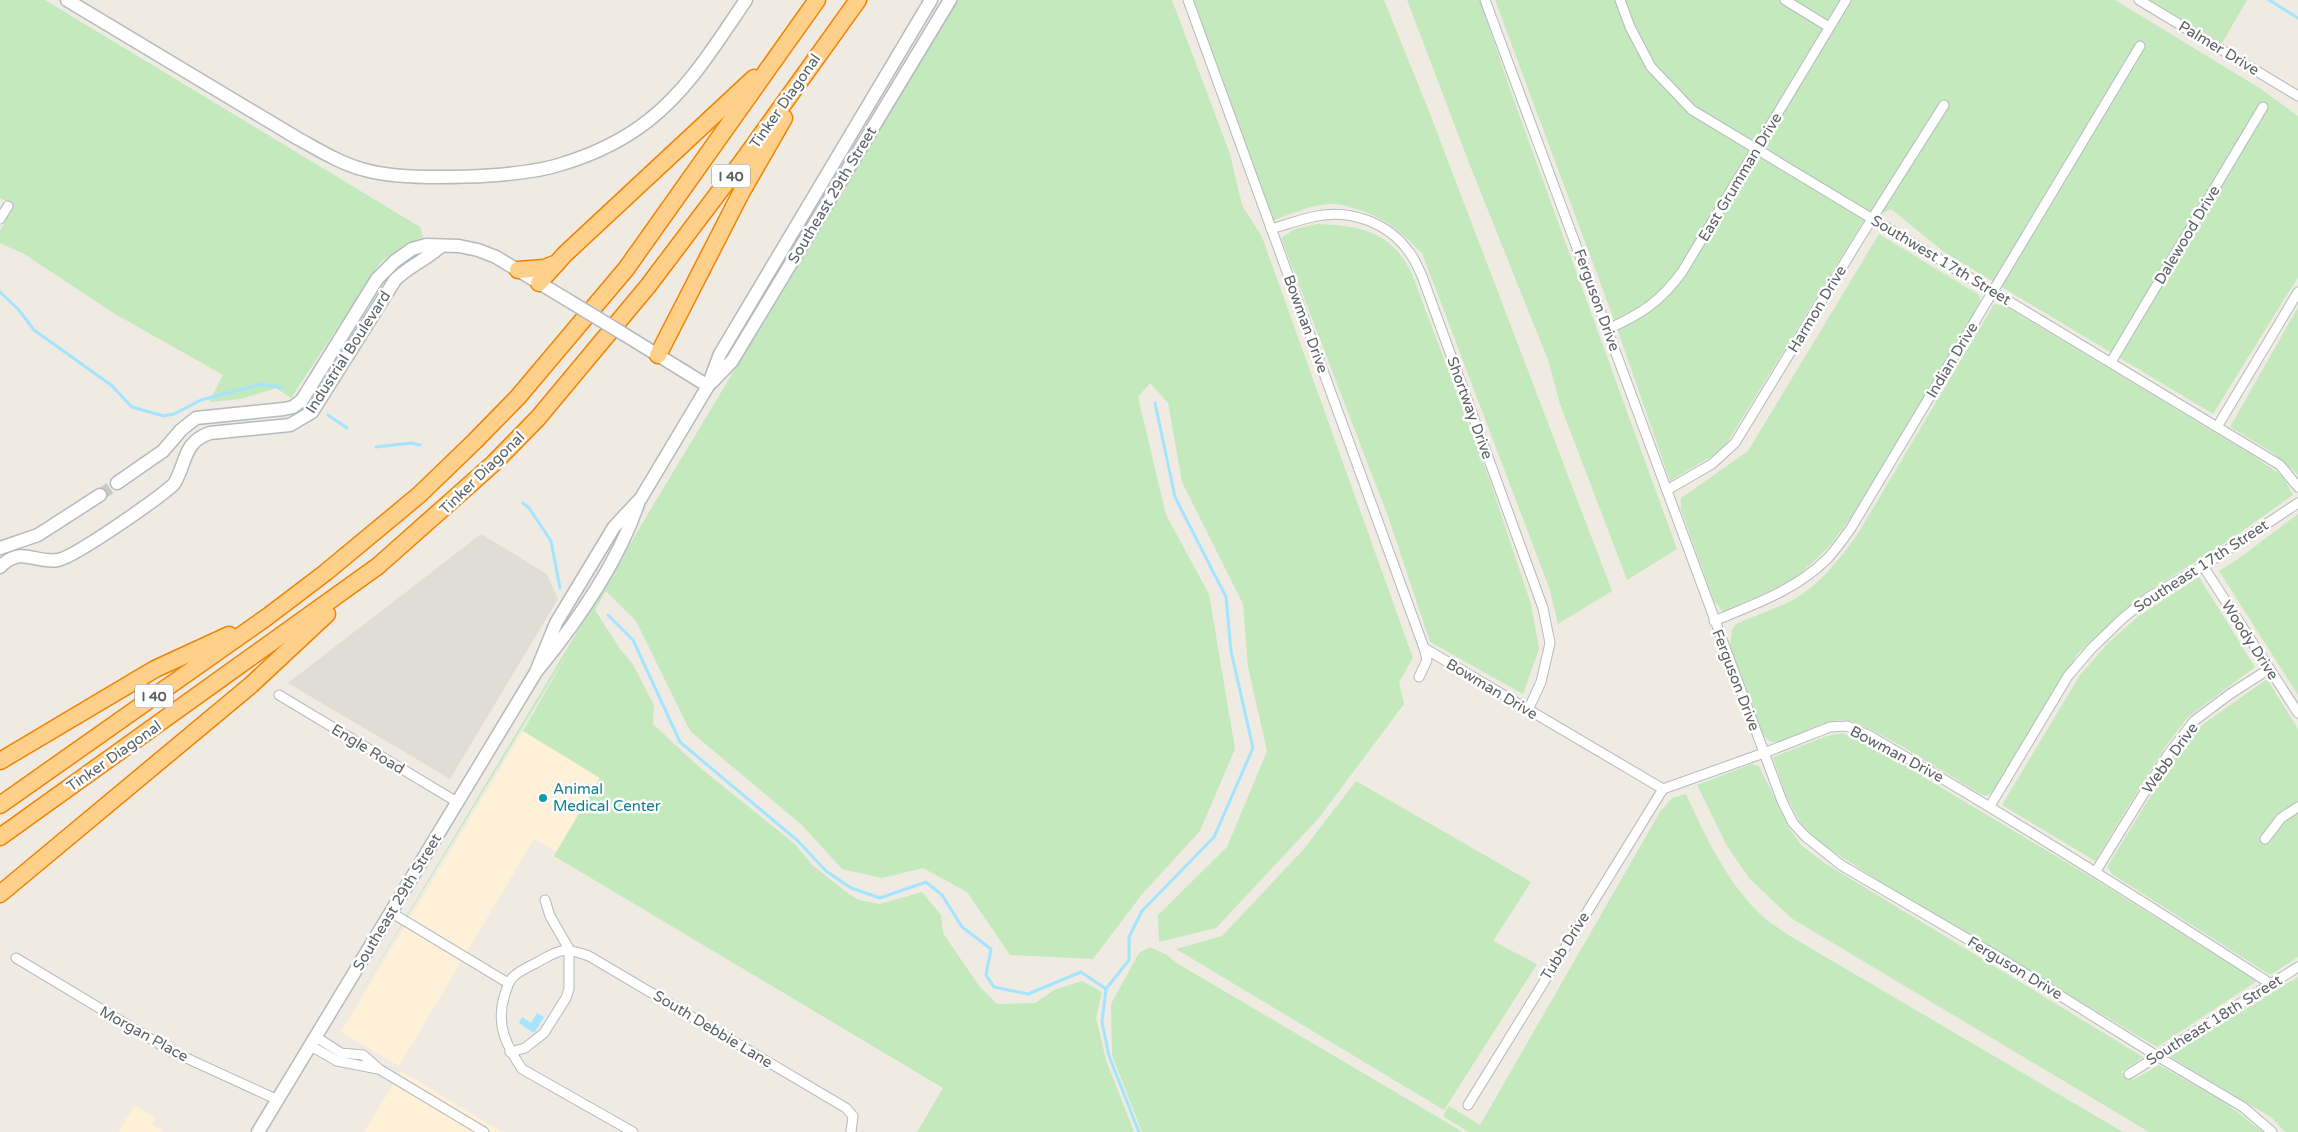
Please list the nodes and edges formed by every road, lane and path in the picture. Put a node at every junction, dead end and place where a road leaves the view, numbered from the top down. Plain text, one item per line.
1 (67, 0) edge
2 (746, 0) edge
3 (818, 0) edge
4 (858, 0) edge
5 (931, 0) edge
6 (950, 0) edge
7 (1188, 0) edge
8 (1486, 0) edge
9 (1620, 0) edge
10 (1785, 0) edge
11 (1846, 0) edge
12 (2139, 0) edge
13 (1829, 27) junction
14 (828, 40) junction
15 (2140, 46) dead end
16 (776, 58) junction
17 (2298, 96) edge
18 (1944, 105) dead end
19 (2264, 107) dead end
20 (1756, 150) junction
21 (8, 206) dead end
22 (1873, 218) junction
23 (0, 219) edge
24 (1271, 229) junction
25 (441, 246) junction
26 (557, 263) junction
27 (518, 270) junction
28 (539, 283) junction
29 (1993, 291) junction
30 (2298, 292) edge
31 (1608, 329) junction
32 (342, 336) junction
33 (355, 344) junction
34 (658, 355) junction
35 (2111, 362) junction
36 (708, 386) junction
37 (2217, 427) junction
38 (117, 483) tunnel mouth
39 (2298, 487) edge
40 (1667, 490) junction
41 (100, 495) tunnel mouth
42 (2298, 503) edge
43 (0, 548) edge
44 (378, 566) junction
45 (2203, 566) junction
46 (0, 567) edge
47 (267, 617) junction
48 (1714, 621) junction
49 (1424, 648) junction
50 (2269, 670) junction
51 (1419, 676) dead end
52 (279, 695) dead end
53 (1528, 710) junction
54 (2298, 713) edge
55 (1764, 753) junction
56 (0, 761) edge
57 (1663, 788) junction
58 (457, 802) junction
59 (0, 805) edge
60 (1990, 806) junction
61 (2298, 807) edge
62 (0, 837) edge
63 (2265, 839) dead end
64 (2096, 871) junction
65 (0, 894) edge
66 (545, 900) dead end
67 (392, 913) junction
68 (568, 948) junction
69 (16, 958) dead end
70 (2298, 967) edge
71 (508, 983) junction
72 (2271, 984) junction
73 (313, 1041) junction
74 (510, 1052) junction
75 (2156, 1056) junction
76 (2129, 1074) dead end
77 (278, 1100) junction
78 (1468, 1104) dead end
79 (258, 1132) edge
80 (484, 1132) edge
81 (633, 1132) edge
82 (851, 1132) edge
83 (2272, 1132) edge

1 - 2 main road
3 - 16 highway, Tinker Diagonal / I 40
4 - 14 highway, Tinker Diagonal / I 40
5 - 36 main road, Southeast 29th Street
6 - 36 main road, Southeast 29th Street
7 - 24 street, Bowman Drive
8 - 31 street, Ferguson Drive
9 - 20 street, Southwest 17th Street
10 - 13 street
11 - 13 street, East Grumman Drive
12 - 17 street, Palmer Drive
13 - 20 street, East Grumman Drive
14 - 34 highway
14 - 44 highway, Tinker Diagonal / I 40
15 - 29 street, Indian Drive
16 - 26 highway
16 - 47 highway, Tinker Diagonal / I 40
18 - 22 street, Harmon Drive
19 - 35 street, Dalewood Drive
20 - 22 street, Southwest 17th Street
20 - 31 street, East Grumman Drive
21 - 23 street
22 - 29 street, Southwest 17th Street
22 - 40 street, Harmon Drive
24 - 49 street, Bowman Drive
24 - 53 street, Shortway Drive
25 - 27 main road, Industrial Boulevard
25 - 32 main road, Industrial Boulevard
25 - 33 main road, Industrial Boulevard
26 - 27 highway
26 - 28 highway
27 - 28 main road, Industrial Boulevard
28 - 34 main road, Industrial Boulevard, bridge
29 - 35 street, Southwest 17th Street
29 - 48 street, Indian Drive
30 - 37 street
31 - 40 street, Ferguson Drive
32 - 33 main road
32 - 38 main road, Industrial Boulevard
33 - 46 main road, Industrial Boulevard
34 - 36 main road, Industrial Boulevard
35 - 37 street, Southwest 17th Street
36 - 58 main road, Southeast 29th Street
37 - 39 street, Southwest 17th Street
40 - 48 street, Ferguson Drive
41 - 43 main road
42 - 45 street, Southeast 17th Street
44 - 62 highway, Tinker Diagonal / I 40
44 - 65 highway
45 - 50 street, Woody Drive
45 - 60 street, Southeast 17th Street
47 - 56 highway
47 - 59 highway, Tinker Diagonal / I 40
48 - 55 street, Ferguson Drive
49 - 51 street, Bowman Drive
49 - 53 street, Bowman Drive
50 - 54 street, Woody Drive
50 - 64 street, Webb Drive
52 - 58 street, Engle Road
53 - 57 street, Bowman Drive
55 - 57 street, Bowman Drive
55 - 60 street, Bowman Drive
55 - 75 street, Ferguson Drive
57 - 78 street, Tubb Drive
58 - 67 main road, Southeast 29th Street
60 - 64 street, Bowman Drive
61 - 63 street
64 - 72 street, Bowman Drive
66 - 68 street
67 - 71 street
67 - 73 main road, Southeast 29th Street
68 - 71 street
68 - 74 street
68 - 82 street, South Debbie Lane
69 - 77 street, Morgan Place
70 - 72 street, Southeast 18th Street
71 - 74 street
72 - 75 street, Southeast 18th Street
73 - 77 main road, Southeast 29th Street
73 - 80 street
74 - 81 street
75 - 76 street, Southeast 18th Street
75 - 83 street, Ferguson Drive
77 - 79 main road, Southeast 29th Street

